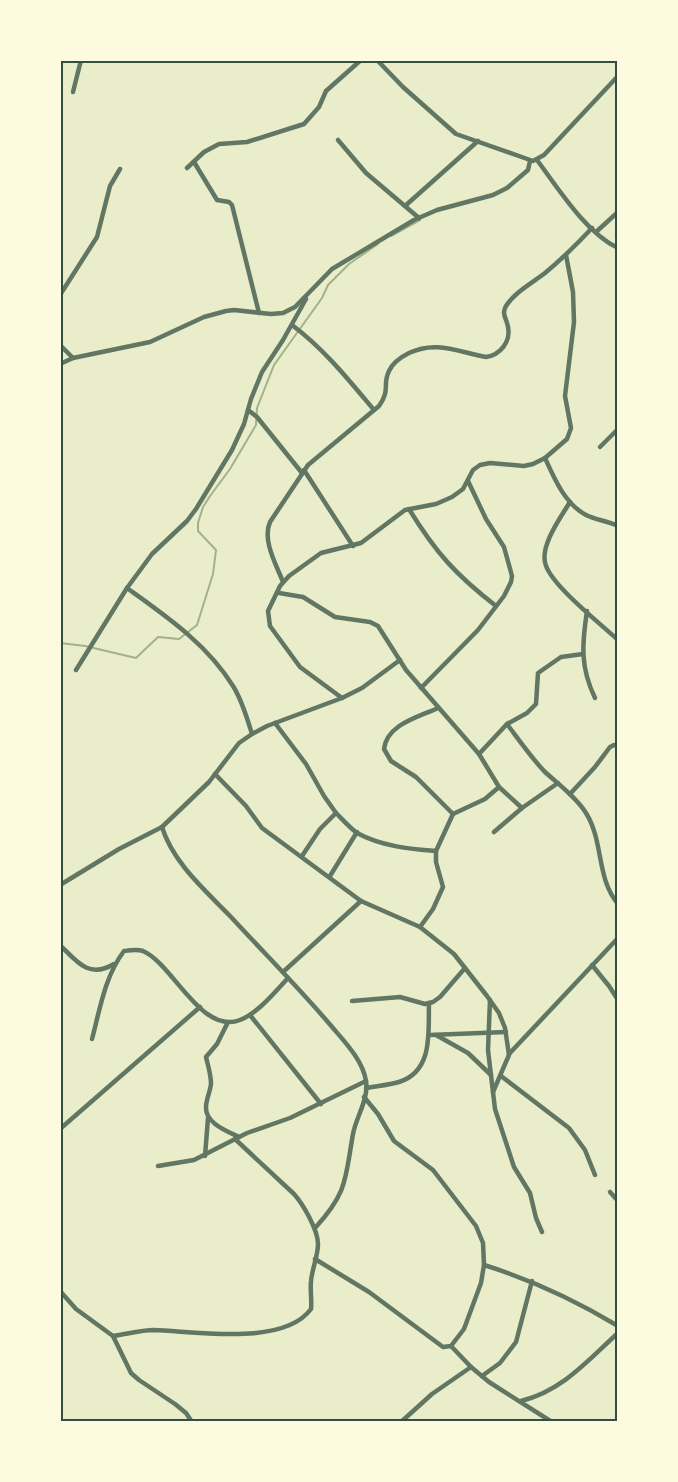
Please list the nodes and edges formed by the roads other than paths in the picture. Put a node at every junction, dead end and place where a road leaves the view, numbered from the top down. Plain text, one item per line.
1 (81, 60) edge
2 (361, 60) edge
3 (377, 60) edge
4 (618, 76) edge
5 (73, 92) dead end
6 (338, 140) dead end
7 (478, 141) junction
8 (530, 160) junction
9 (537, 160) junction
10 (194, 162) junction
11 (187, 168) dead end
12 (120, 169) dead end
13 (405, 206) junction
14 (618, 212) edge
15 (419, 218) junction
16 (594, 230) junction
17 (618, 248) edge
18 (566, 255) junction
19 (60, 295) edge
20 (307, 297) junction
21 (259, 314) junction
22 (292, 325) junction
23 (60, 345) edge
24 (73, 358) junction
25 (60, 364) edge
26 (248, 410) junction
27 (374, 410) junction
28 (618, 429) edge
29 (600, 447) dead end
30 (544, 458) junction
31 (303, 472) junction
32 (468, 481) junction
33 (570, 502) junction
34 (409, 509) junction
35 (618, 526) edge
36 (353, 546) junction
37 (283, 582) junction
38 (127, 588) junction
39 (279, 593) junction
40 (496, 606) junction
41 (586, 611) junction
42 (618, 640) edge
43 (583, 654) junction
44 (400, 660) junction
45 (76, 670) dead end
46 (421, 688) junction
47 (342, 698) junction
48 (595, 698) dead end
49 (438, 708) junction
50 (275, 723) junction
51 (507, 724) junction
52 (252, 734) junction
53 (618, 747) edge
54 (479, 754) junction
55 (215, 774) junction
56 (558, 783) junction
57 (499, 788) junction
58 (570, 794) junction
59 (522, 808) junction
60 (336, 813) junction
61 (453, 814) junction
62 (162, 827) junction
63 (494, 831) dead end
64 (357, 832) junction
65 (436, 851) junction
66 (302, 856) junction
67 (330, 876) junction
68 (60, 885) edge
69 (361, 901) junction
70 (618, 904) edge
71 (420, 927) junction
72 (618, 938) edge
73 (60, 945) edge
74 (114, 964) junction
75 (592, 965) junction
76 (465, 968) junction
77 (283, 972) junction
78 (288, 978) junction
79 (490, 1000) junction
80 (618, 1000) edge
81 (352, 1001) dead end
82 (429, 1003) junction
83 (200, 1007) junction
84 (250, 1015) junction
85 (227, 1024) junction
86 (506, 1032) junction
87 (488, 1034) junction
88 (430, 1035) junction
89 (436, 1035) junction
90 (92, 1039) dead end
91 (509, 1055) junction
92 (491, 1076) junction
93 (501, 1076) junction
94 (366, 1081) junction
95 (366, 1089) junction
96 (493, 1092) junction
97 (364, 1097) junction
98 (321, 1104) junction
99 (208, 1118) junction
100 (60, 1129) edge
101 (237, 1138) junction
102 (205, 1156) junction
103 (158, 1166) dead end
104 (594, 1175) dead end
105 (610, 1192) dead end
106 (618, 1202) edge
107 (315, 1228) junction
108 (543, 1232) dead end
109 (315, 1259) junction
110 (484, 1265) junction
111 (532, 1281) junction
112 (60, 1291) edge
113 (618, 1326) edge
114 (618, 1333) edge
115 (113, 1336) junction
116 (451, 1346) junction
117 (471, 1367) junction
118 (482, 1376) junction
119 (520, 1401) junction
120 (192, 1422) edge
121 (401, 1422) edge
122 (552, 1422) edge

1 - 5 street
2 - 10 street
3 - 7 street
4 - 9 street
6 - 13 street
7 - 8 street
7 - 13 street
8 - 9 street
8 - 15 street
9 - 16 street
10 - 11 street
10 - 21 street
12 - 19 street
13 - 15 street
14 - 16 street
15 - 20 street
16 - 17 street
16 - 18 street
18 - 27 street
18 - 30 street
20 - 21 street
20 - 22 street
21 - 24 street
22 - 26 street
22 - 27 street
23 - 24 street
24 - 25 street
26 - 31 street
26 - 38 street
27 - 31 street
28 - 29 street
30 - 32 street
30 - 33 street
31 - 36 street
31 - 37 street
32 - 34 street
32 - 40 street
33 - 35 street
33 - 41 street
34 - 36 street
34 - 40 street
36 - 37 street
37 - 39 street
38 - 45 street
38 - 52 street
39 - 44 street
39 - 47 street
40 - 46 street
41 - 42 street
41 - 43 street
43 - 48 street
43 - 51 street
44 - 46 street
44 - 47 street
46 - 49 street
47 - 50 street
49 - 54 street
49 - 61 street
50 - 52 street
50 - 60 street
51 - 54 street
51 - 56 street
52 - 55 street
53 - 58 street
54 - 57 street
55 - 62 street
55 - 66 street
56 - 58 street
56 - 59 street
57 - 59 street
57 - 61 street
58 - 70 street
59 - 63 street
60 - 64 street
60 - 66 street
61 - 65 street
62 - 68 street
62 - 77 street
64 - 65 street
64 - 67 street
65 - 71 street
66 - 67 street
67 - 69 street
69 - 71 street
69 - 77 street
71 - 76 street
72 - 75 street
73 - 74 street
74 - 83 street
74 - 90 street
75 - 80 street
75 - 91 street
76 - 79 street
76 - 82 street
77 - 78 street
78 - 84 street
78 - 94 street
79 - 86 street
79 - 87 street
81 - 82 street
82 - 88 street
83 - 85 street
83 - 100 street
84 - 85 street
84 - 98 street
85 - 99 street
86 - 87 street
86 - 91 street
87 - 89 street
87 - 92 street
88 - 89 street
88 - 95 street
89 - 92 street
91 - 93 street
92 - 96 street
93 - 96 street
93 - 104 street
94 - 95 street
94 - 98 street
95 - 97 street
96 - 108 street
97 - 107 street
97 - 110 street
98 - 101 street
99 - 101 street
99 - 102 street
101 - 102 street
101 - 107 street
102 - 103 street
105 - 106 street
107 - 109 street
109 - 115 street
109 - 116 street
110 - 111 street
110 - 116 street
111 - 113 street
111 - 118 street
112 - 115 street
114 - 119 street
115 - 120 street
116 - 117 street
117 - 118 street
117 - 121 street
118 - 119 street
119 - 122 street

